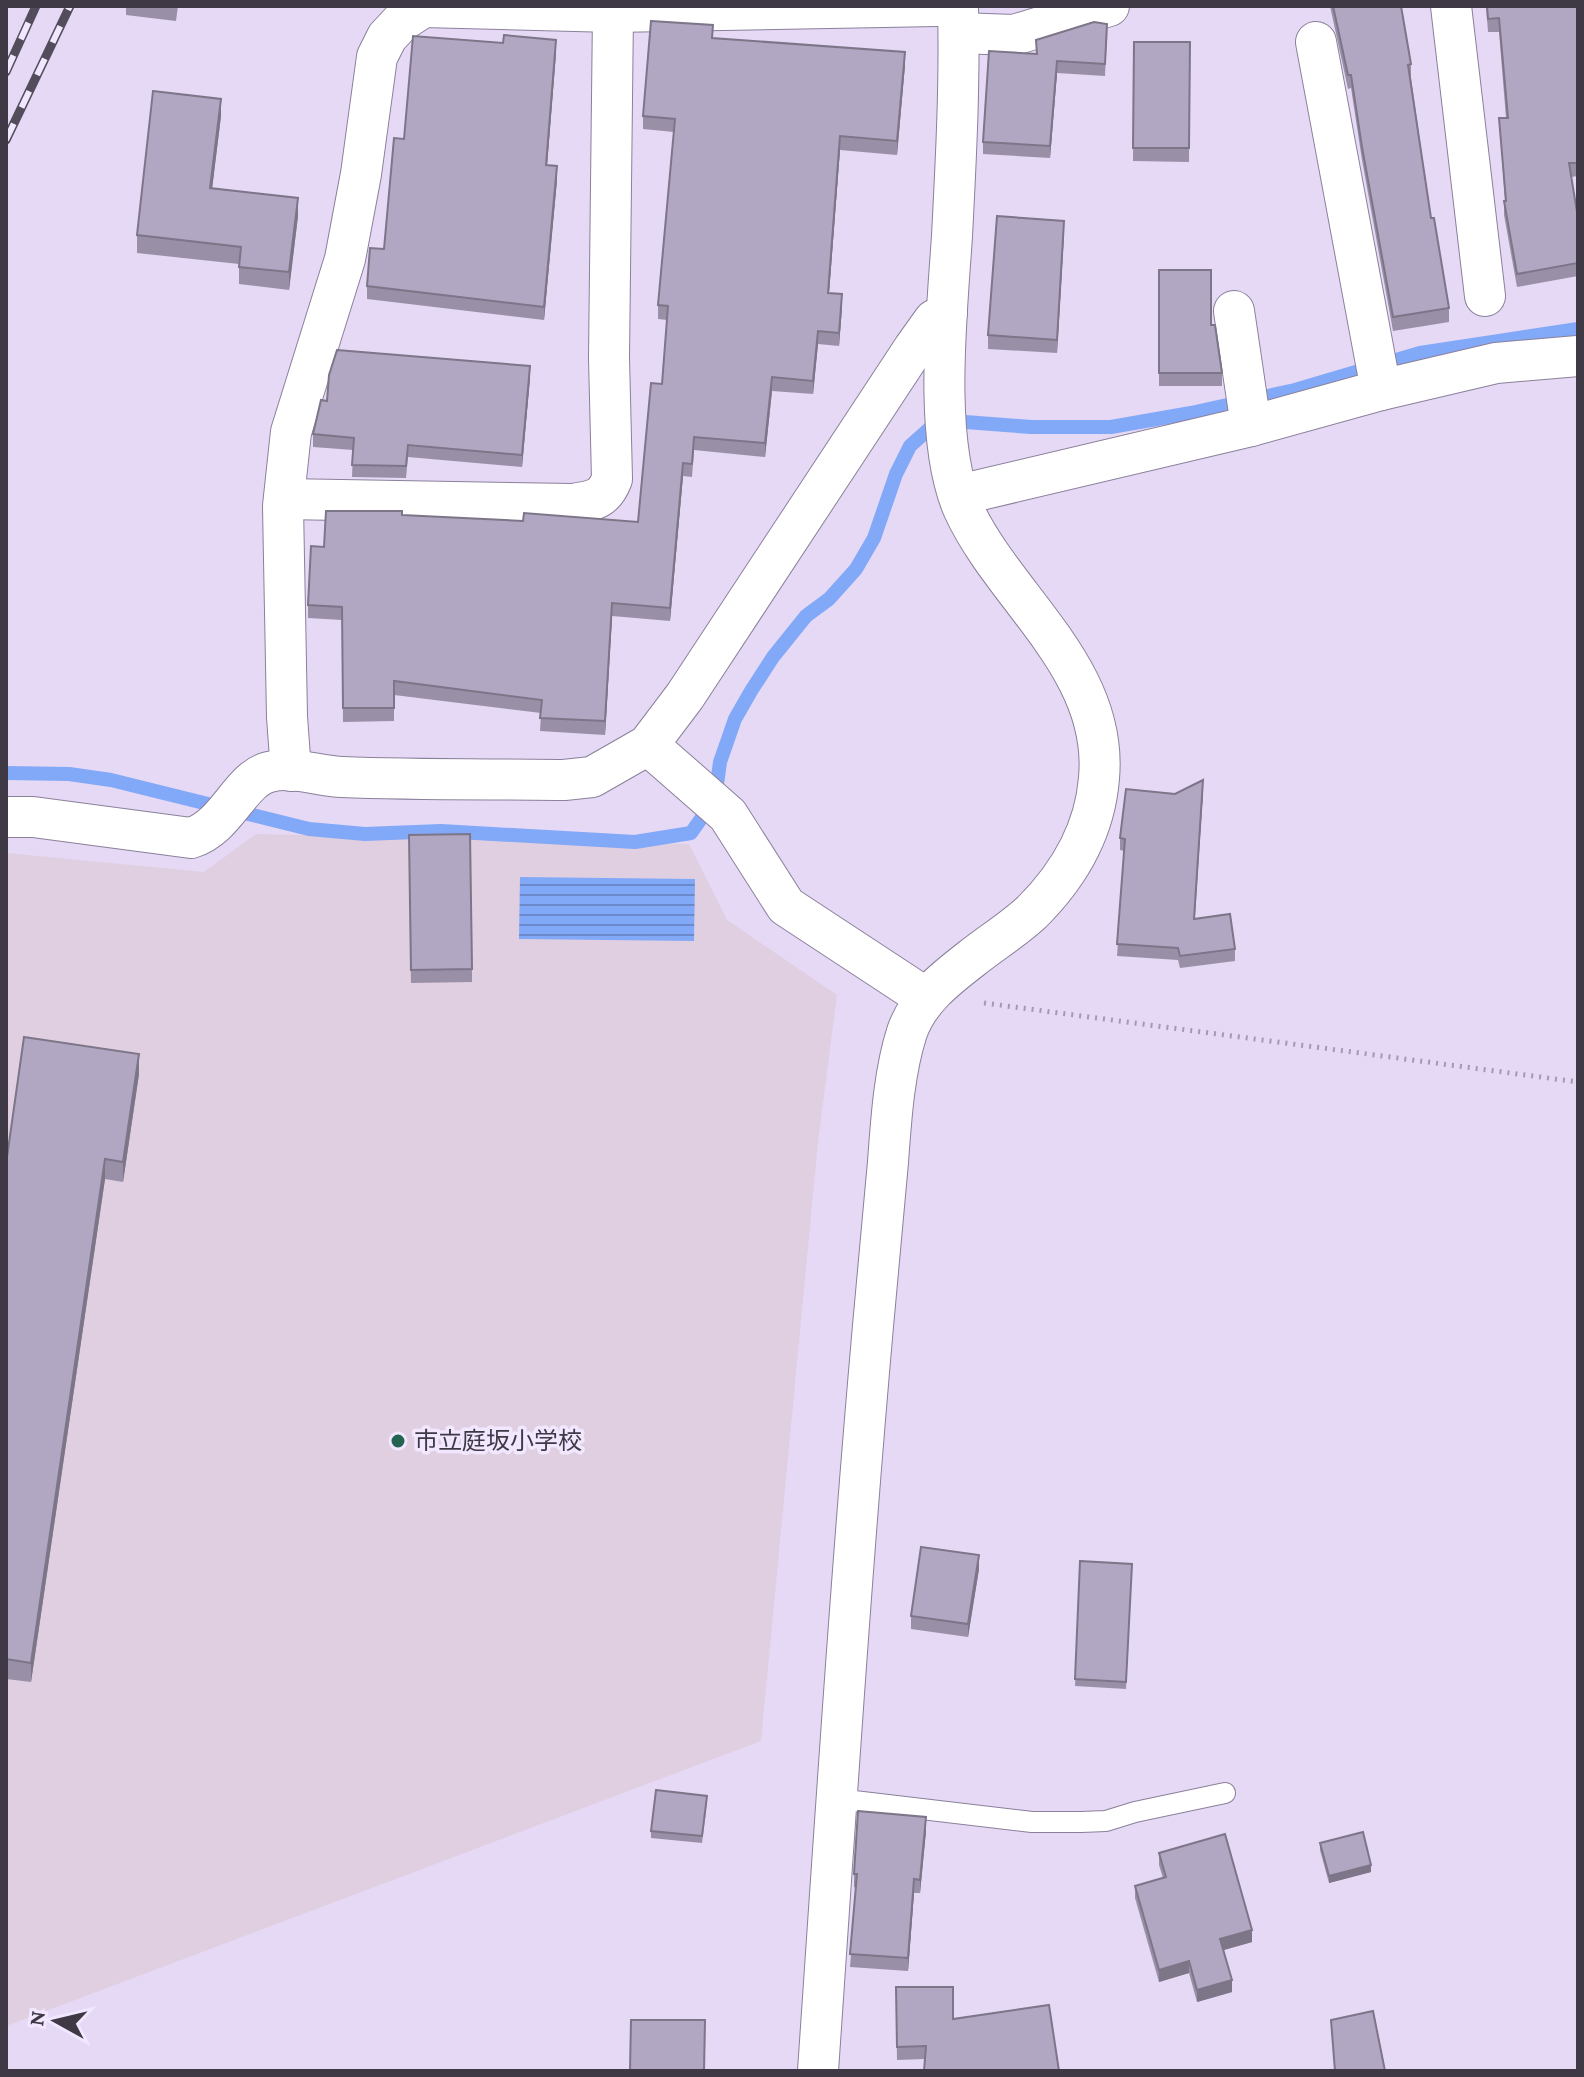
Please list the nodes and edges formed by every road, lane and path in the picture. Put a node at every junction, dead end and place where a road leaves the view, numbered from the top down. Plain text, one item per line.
1 (424, 6) edge
2 (1109, 6) edge
3 (1451, 6) edge
4 (613, 12) junction
5 (951, 15) edge
6 (1316, 42) dead end
7 (1485, 296) dead end
8 (1234, 311) dead end
9 (947, 313) junction
10 (1578, 356) edge
11 (1381, 390) junction
12 (1251, 426) junction
13 (955, 479) junction
14 (284, 499) junction
15 (662, 758) junction
16 (291, 771) junction
17 (6, 817) edge
18 (926, 998) junction
19 (1578, 1082) edge
20 (1225, 1793) dead end
21 (837, 1799) junction
22 (818, 2071) edge

1 - 4 street
1 - 14 street
2 - 5 street
3 - 7 street
4 - 5 street
4 - 14 street
5 - 9 street
6 - 11 street
8 - 12 street
9 - 13 street
9 - 15 street
10 - 11 street
11 - 12 street
12 - 13 street
13 - 18 street
14 - 16 street
15 - 16 street
15 - 18 street
16 - 17 street
18 - 19 path
18 - 21 street
20 - 21 lane
21 - 22 street

